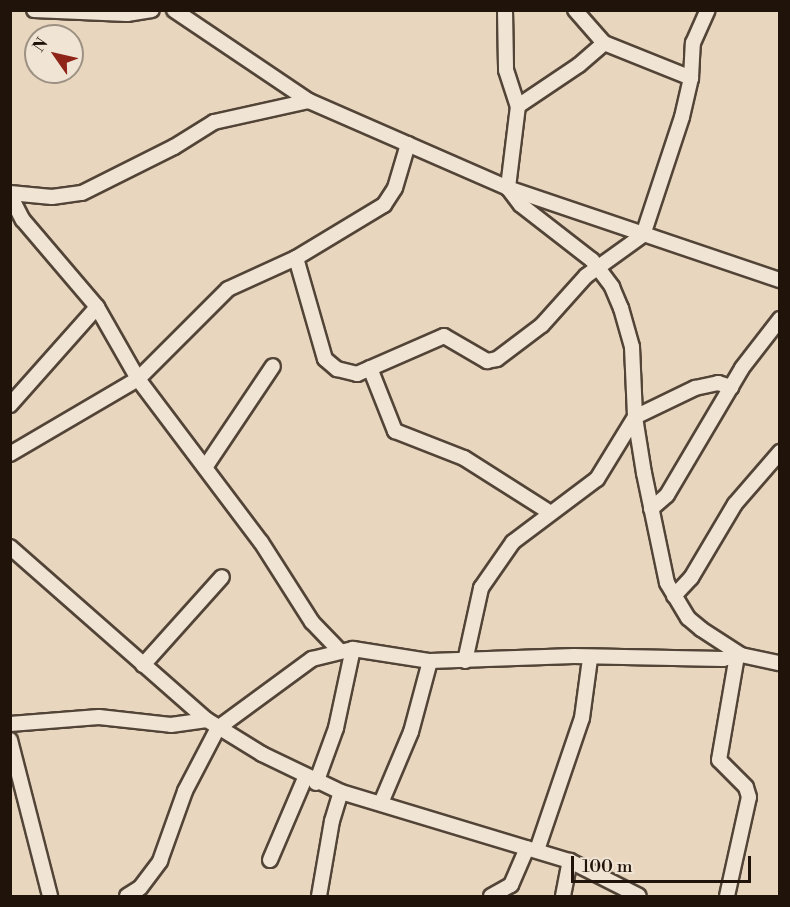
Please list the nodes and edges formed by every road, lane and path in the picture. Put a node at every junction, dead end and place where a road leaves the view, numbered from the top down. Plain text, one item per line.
1 (34, 10) edge
2 (152, 10) edge
3 (174, 10) edge
4 (505, 10) edge
5 (575, 10) edge
6 (708, 10) edge
7 (604, 43) junction
8 (691, 78) junction
9 (309, 101) junction
10 (518, 106) junction
11 (408, 144) junction
12 (508, 189) junction
13 (10, 194) edge
14 (571, 208) junction
15 (557, 232) junction
16 (643, 235) junction
17 (296, 258) junction
18 (598, 266) junction
19 (780, 280) edge
20 (98, 307) junction
21 (778, 322) edge
22 (273, 366) dead end
23 (370, 368) junction
24 (138, 379) junction
25 (731, 387) junction
26 (10, 405) edge
27 (635, 417) junction
28 (780, 452) edge
29 (10, 454) edge
30 (206, 466) junction
31 (651, 509) junction
32 (549, 512) junction
33 (10, 547) edge
34 (222, 577) dead end
35 (674, 596) junction
36 (346, 650) junction
37 (739, 655) junction
38 (590, 659) junction
39 (430, 661) junction
40 (465, 661) junction
41 (780, 663) edge
42 (143, 665) junction
43 (10, 724) edge
44 (212, 724) junction
45 (10, 740) edge
46 (311, 780) junction
47 (341, 792) junction
48 (381, 803) junction
49 (532, 849) junction
50 (270, 860) dead end
51 (570, 861) junction
52 (50, 897) edge
53 (127, 897) edge
54 (319, 897) edge
55 (491, 897) edge
56 (563, 897) edge
57 (639, 897) edge
58 (727, 897) edge

1 - 2 street
3 - 9 street
4 - 10 street
5 - 7 street
6 - 8 street
7 - 8 street
7 - 10 street
8 - 16 street
9 - 11 street
9 - 13 street
10 - 12 street
11 - 12 street
11 - 17 street
12 - 14 street
12 - 15 street
13 - 20 street
14 - 15 street
14 - 16 street
15 - 18 street
16 - 18 street
16 - 19 street
17 - 23 street
17 - 24 street
18 - 23 street
18 - 27 street
20 - 24 street
20 - 26 street
21 - 25 street
22 - 30 street
23 - 32 street
24 - 29 street
24 - 30 street
25 - 27 street
25 - 31 street
27 - 31 street
27 - 32 street
28 - 35 street
30 - 36 street
31 - 35 street
32 - 40 street
33 - 42 street
34 - 42 street
35 - 37 street
36 - 39 street
36 - 44 street
36 - 46 street
37 - 38 street
37 - 41 street
37 - 58 street
38 - 40 street
38 - 49 street
39 - 40 street
39 - 48 street
42 - 44 street
43 - 44 street
44 - 46 street
44 - 53 street
45 - 52 street
46 - 47 street
46 - 50 street
47 - 48 street
47 - 54 street
48 - 49 street
49 - 51 street
49 - 55 street
51 - 56 street
51 - 57 street

